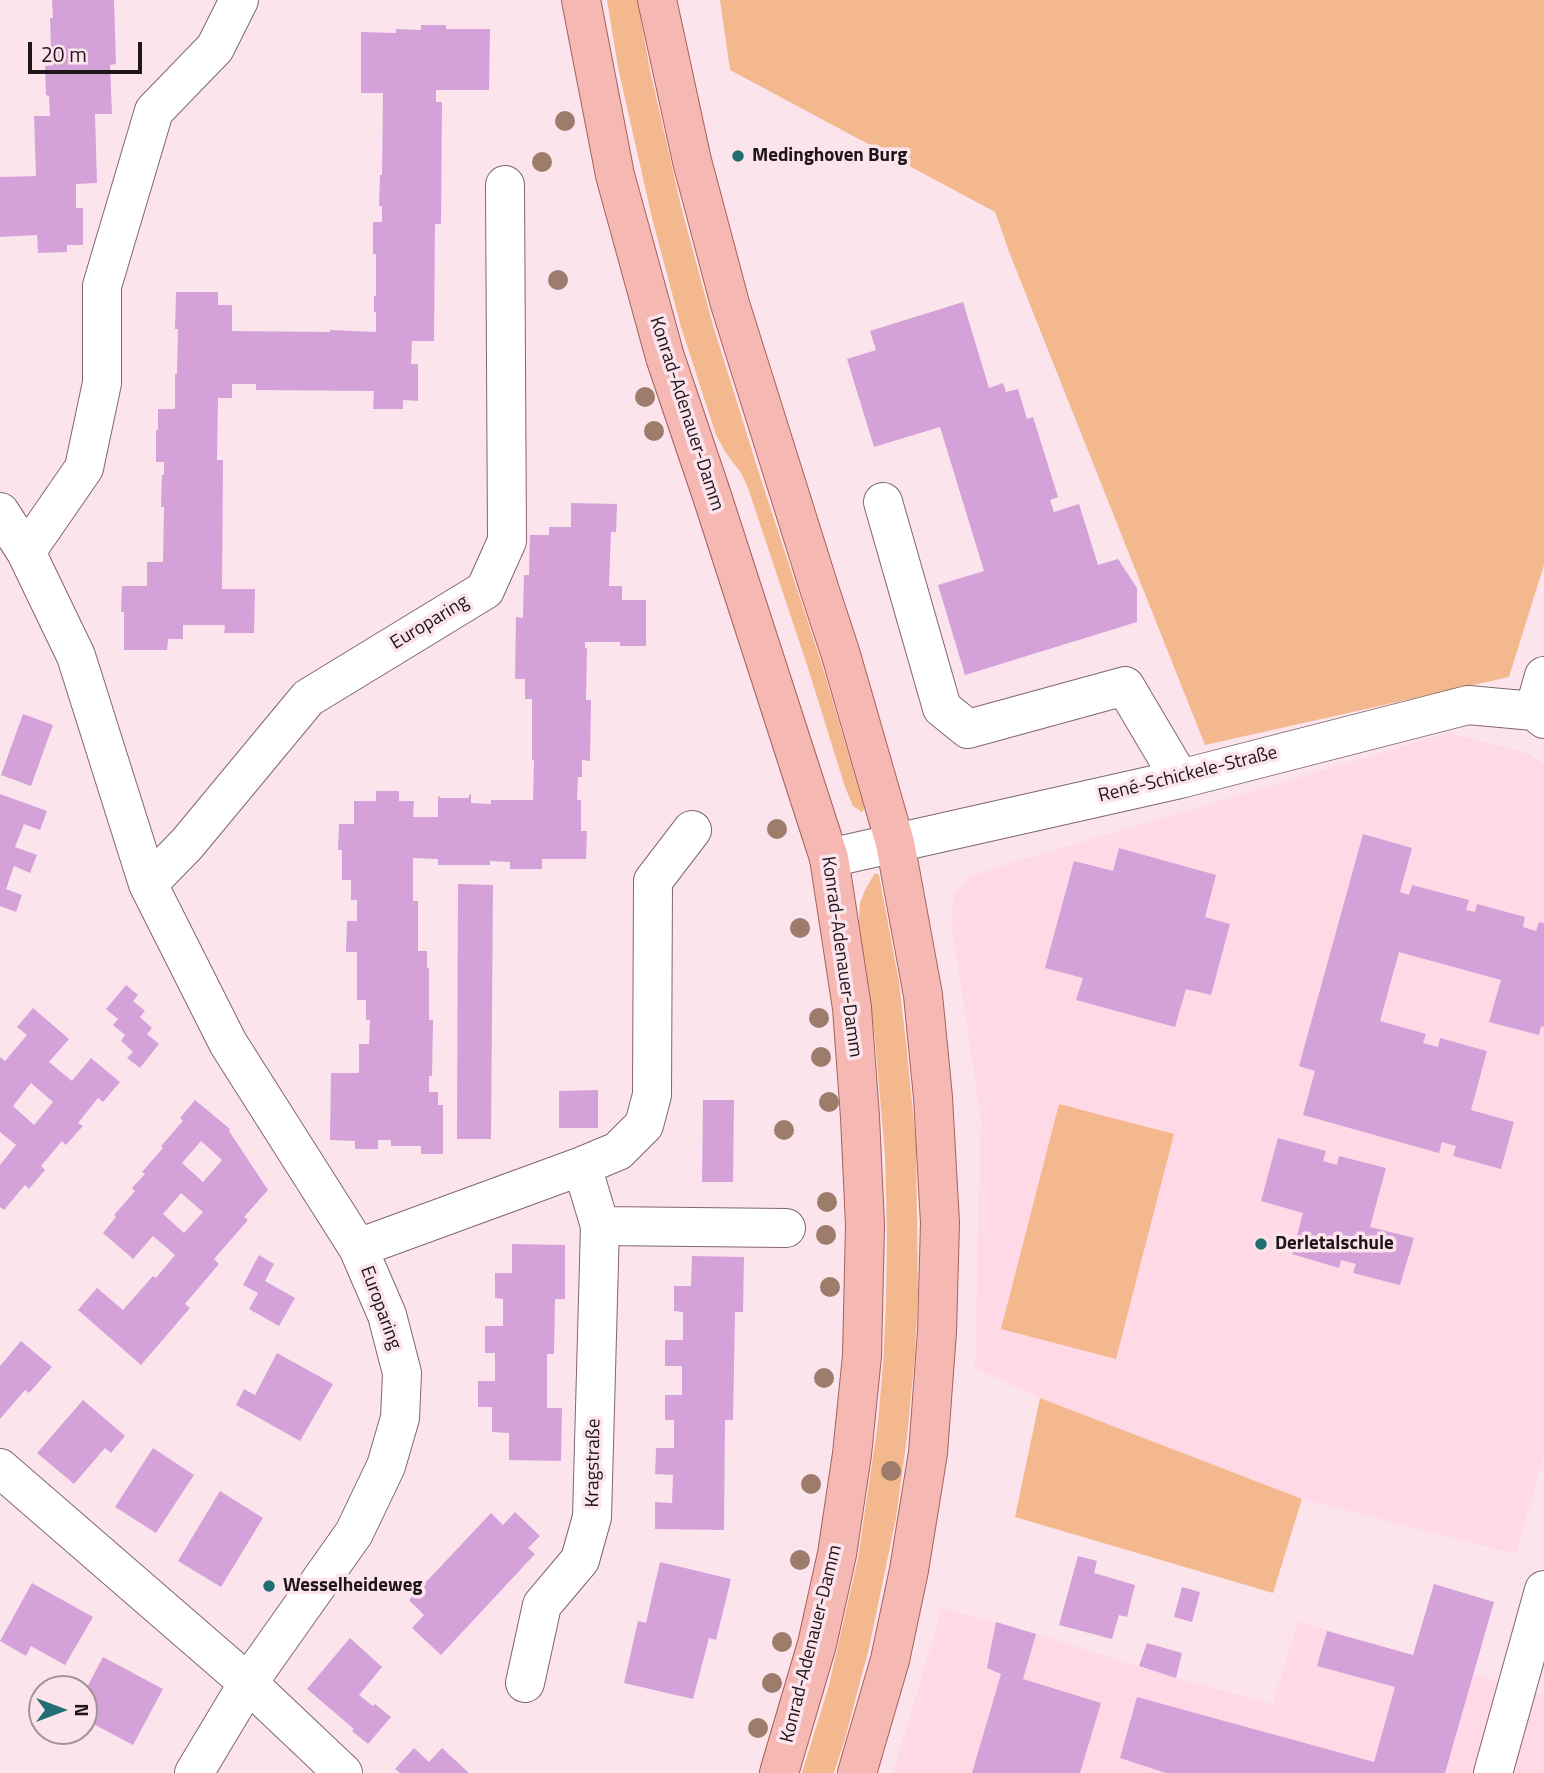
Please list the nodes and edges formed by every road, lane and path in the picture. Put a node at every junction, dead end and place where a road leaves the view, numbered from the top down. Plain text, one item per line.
1 (239, 0) edge
2 (581, 0) edge
3 (657, 0) edge
4 (505, 186) dead end
5 (883, 502) dead end
6 (0, 512) edge
7 (26, 552) junction
8 (1541, 702) edge
9 (1180, 779) junction
10 (692, 830) dead end
11 (895, 843) junction
12 (829, 858) junction
13 (148, 884) junction
14 (582, 1166) junction
15 (600, 1226) junction
16 (786, 1228) dead end
17 (358, 1248) junction
18 (0, 1468) edge
19 (1544, 1590) edge
20 (248, 1683) junction
21 (525, 1683) dead end
22 (194, 1773) edge
23 (343, 1773) edge
24 (779, 1773) edge
25 (858, 1773) edge
26 (1493, 1773) edge

1 - 7 street
2 - 12 main road, Konrad-Adenauer-Damm
3 - 11 main road
4 - 13 street, Europaring
5 - 9 street
6 - 7 street, Europaring
7 - 13 street, Europaring
8 - 9 street, René-Schickele-Straße
9 - 11 street, René-Schickele-Straße
10 - 14 street
11 - 12 street, René-Schickele-Straße
11 - 25 main road
12 - 24 main road, Konrad-Adenauer-Damm
13 - 17 street, Europaring
14 - 15 street, Kragstraße
14 - 17 street
15 - 16 street
15 - 21 street, Kragstraße
17 - 20 street, Europaring
18 - 20 street
19 - 26 street
20 - 22 street, Europaring
20 - 23 street

